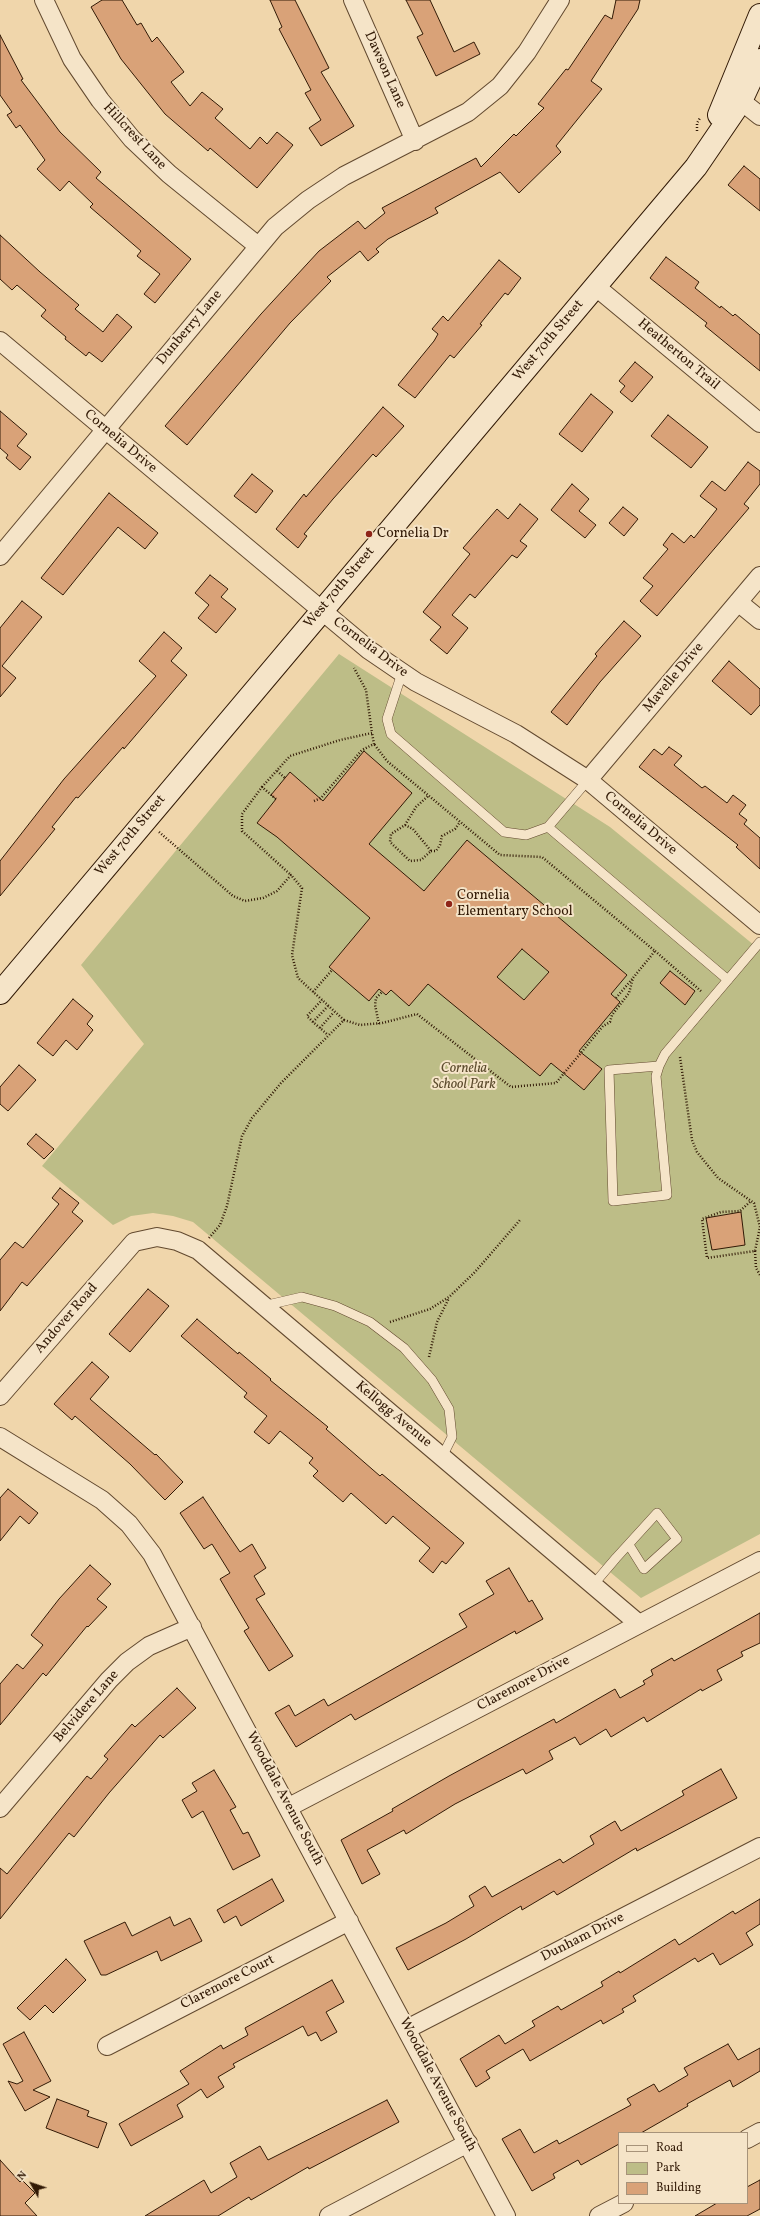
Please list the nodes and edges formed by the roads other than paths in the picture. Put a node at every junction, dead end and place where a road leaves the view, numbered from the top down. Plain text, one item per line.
1 (44, 0) edge
2 (353, 0) edge
3 (560, 0) edge
4 (760, 15) edge
5 (760, 60) edge
6 (735, 96) junction
7 (760, 116) edge
8 (415, 141) junction
9 (258, 246) junction
10 (595, 286) junction
11 (0, 341) edge
12 (760, 423) edge
13 (105, 430) junction
14 (0, 556) edge
15 (760, 576) edge
16 (738, 602) junction
17 (322, 610) junction
18 (760, 620) edge
19 (402, 673) junction
20 (588, 780) junction
21 (548, 827) junction
22 (760, 926) edge
23 (760, 942) edge
24 (728, 980) junction
25 (0, 992) edge
26 (659, 1066) junction
27 (134, 1242) joint
28 (264, 1306) junction
29 (0, 1396) edge
30 (0, 1437) edge
31 (442, 1457) junction
32 (629, 1544) junction
33 (760, 1561) edge
34 (593, 1585) junction
35 (639, 1624) junction
36 (192, 1627) junction
37 (289, 1807) junction
38 (0, 1808) edge
39 (760, 1847) edge
40 (348, 1920) junction
41 (407, 2029) junction
42 (107, 2046) dead end
43 (760, 2132) edge
44 (748, 2138) edge
45 (468, 2143) junction
46 (622, 2204) edge
47 (329, 2216) edge
48 (506, 2216) edge
49 (599, 2216) edge

1 - 9 street, Hillcrest Lane
2 - 8 street, Dawson Lane
3 - 8 street, Dunberry Lane
4 - 6 street, West 70th Street
5 - 6 street, West 70th Street
6 - 7 street
6 - 10 street, West 70th Street
8 - 9 street, Dunberry Lane
9 - 13 street, Dunberry Lane
10 - 12 street, Heatherton Trail
10 - 17 street, West 70th Street
11 - 13 street, Cornelia Drive
13 - 14 street, Dunberry Lane
13 - 17 street, Cornelia Drive
15 - 16 street, Mavelle Drive
16 - 18 street
16 - 20 street, Mavelle Drive
17 - 19 street, Cornelia Drive
17 - 25 street, West 70th Street
19 - 20 street, Cornelia Drive
19 - 21 lane
20 - 21 lane
20 - 22 street, Cornelia Drive
21 - 24 lane
23 - 24 lane
24 - 26 lane
26 - 26 lane
27 - 28 street, Kellogg Avenue
27 - 29 street, Andover Road
28 - 31 street, Kellogg Avenue
28 - 31 lane
30 - 36 street, Wooddale Avenue South
31 - 34 street, Kellogg Avenue
32 - 32 lane
32 - 34 lane
33 - 35 street, Claremore Drive
34 - 35 street, Kellogg Avenue
35 - 37 street, Claremore Drive
36 - 37 street, Wooddale Avenue South
36 - 38 street, Belvidere Lane
37 - 40 street, Wooddale Avenue South
39 - 41 street, Dunham Drive
40 - 41 street, Wooddale Avenue South
40 - 42 street, Claremore Court
41 - 45 street, Wooddale Avenue South
43 - 44 street
45 - 47 street
45 - 48 street, Wooddale Avenue South
46 - 49 street

